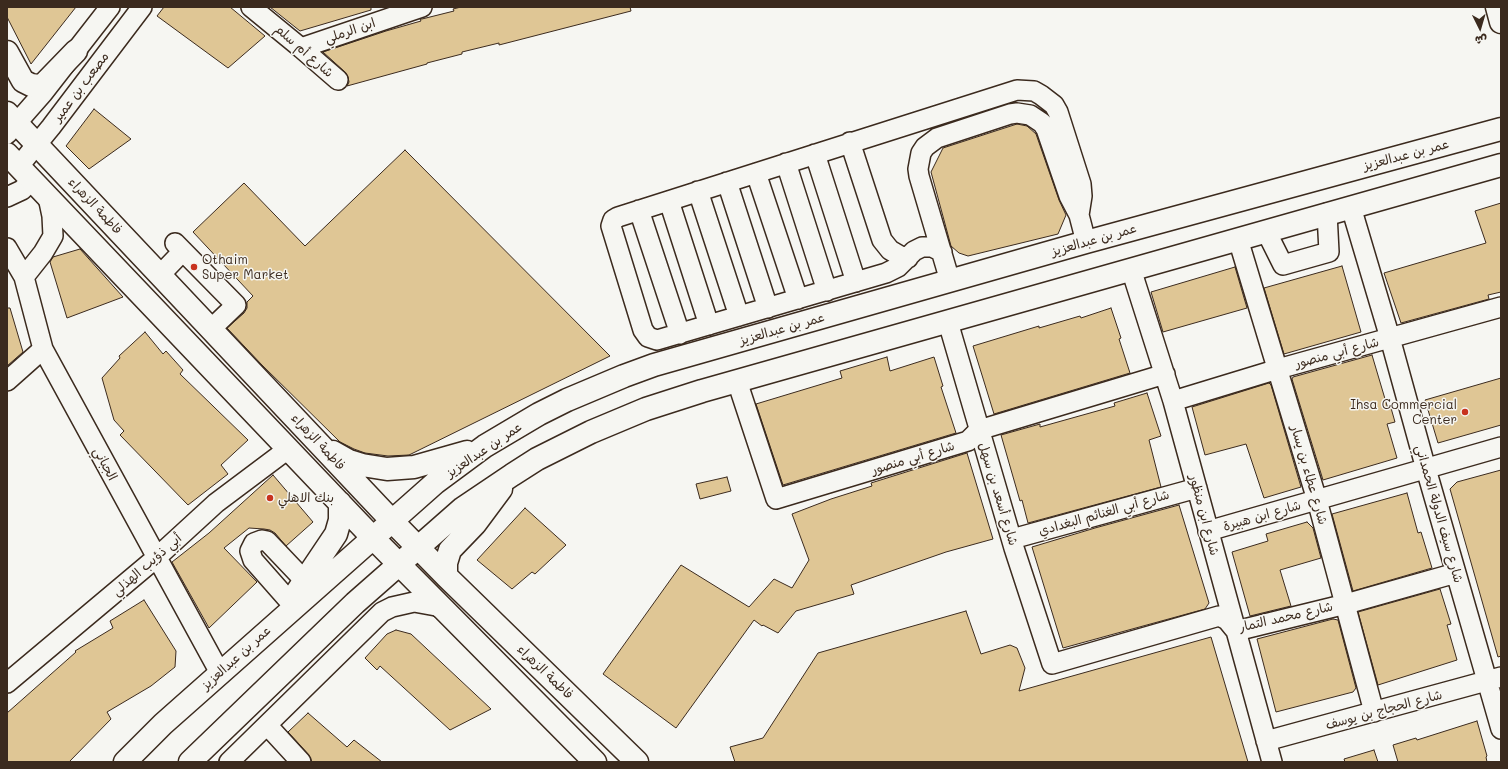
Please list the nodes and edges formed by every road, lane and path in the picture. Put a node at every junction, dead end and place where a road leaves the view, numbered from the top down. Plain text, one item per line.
1 (110, 7) edge
2 (142, 7) edge
3 (251, 7) edge
4 (422, 7) edge
5 (1497, 7) edge
6 (1501, 22) edge
7 (301, 48) junction
8 (76, 51) junction
9 (7, 52) edge
10 (60, 72) junction
11 (338, 80) dead end
12 (82, 86) junction
13 (10, 124) edge
14 (1501, 129) edge
15 (850, 142) junction
16 (37, 144) junction
17 (815, 154) junction
18 (786, 163) junction
19 (1501, 165) edge
20 (60, 169) junction
21 (756, 173) junction
22 (28, 176) edge
23 (727, 182) junction
24 (698, 191) junction
25 (7, 197) edge
26 (669, 201) junction
27 (1350, 207) junction
28 (639, 210) junction
29 (1327, 214) junction
30 (1079, 215) junction
31 (1266, 231) junction
32 (1238, 239) junction
33 (1086, 242) junction
34 (7, 248) edge
35 (942, 252) junction
36 (908, 258) junction
37 (1131, 269) junction
38 (160, 275) junction
39 (24, 277) junction
40 (950, 281) junction
41 (856, 282) junction
42 (827, 291) junction
43 (798, 299) junction
44 (1501, 307) edge
45 (768, 308) junction
46 (739, 316) junction
47 (948, 322) junction
48 (710, 325) junction
49 (211, 329) junction
50 (680, 334) junction
51 (1390, 338) junction
52 (43, 349) junction
53 (1278, 369) junction
54 (1165, 374) junction
55 (7, 381) edge
56 (737, 381) junction
57 (1173, 401) junction
58 (979, 430) junction
59 (322, 446) junction
60 (485, 446) junction
61 (1501, 447) edge
62 (288, 448) junction
63 (1426, 469) junction
64 (512, 475) junction
65 (1196, 488) junction
66 (1317, 500) junction
67 (340, 503) junction
68 (392, 521) junction
69 (1208, 531) junction
70 (373, 538) junction
71 (1012, 539) junction
72 (418, 547) junction
73 (163, 552) junction
74 (399, 564) junction
75 (1456, 573) junction
76 (446, 576) junction
77 (305, 581) junction
78 (290, 602) junction
79 (1346, 604) junction
80 (446, 610) junction
81 (277, 622) junction
82 (1236, 631) junction
83 (1052, 664) joint
84 (220, 673) junction
85 (1494, 679) edge
86 (7, 683) edge
87 (1374, 712) junction
88 (163, 724) junction
89 (267, 725) junction
90 (1501, 729) edge
91 (1266, 741) junction
92 (117, 762) edge
93 (125, 762) edge
94 (190, 762) edge
95 (230, 762) edge
96 (300, 762) edge
97 (595, 762) edge
98 (637, 762) edge
99 (1272, 762) edge

1 - 8 street, مصعب بن عمير
2 - 12 street, مصعب بن عمير
3 - 7 street, شارع أم سلم
4 - 7 street, ابن الرملي
5 - 6 main road
7 - 11 street, شارع أم سلم
8 - 9 main road
8 - 10 street, مصعب بن عمير
10 - 12 street
10 - 13 street, مصعب بن عمير
12 - 16 street, مصعب بن عمير
13 - 16 main road, فاطمة الزهراء
14 - 33 main road, عمر بن عبدالعزيز
15 - 17 street
15 - 30 street
15 - 36 street
16 - 20 main road, فاطمة الزهراء
16 - 22 street, مصعب بن عمير
17 - 18 street
17 - 41 street
18 - 21 street
18 - 42 street
19 - 27 main road
20 - 22 main road
20 - 38 main road, فاطمة الزهراء
21 - 23 street
21 - 43 street
22 - 25 street, مصعب بن عمير
22 - 39 street
22 - 62 main road
23 - 24 street
23 - 45 street
24 - 26 street
24 - 46 street
26 - 28 street
26 - 48 street
27 - 29 main road
27 - 51 street, شارع سيف الدولة الحمداني
28 - 50 street
28 - 50 street
29 - 31 main road
29 - 31 street
30 - 33 street
30 - 35 street
31 - 32 main road
32 - 37 main road
32 - 53 street, شارع عطاء بن يسار
33 - 40 main road, عمر بن عبدالعزيز
34 - 39 street, الجباني
35 - 36 street
35 - 40 street
36 - 41 street
37 - 47 main road
37 - 54 street, شارع ابن منظور
38 - 49 main road, فاطمة الزهراء
38 - 49 street
39 - 52 street, الجباني
40 - 60 main road, عمر بن عبدالعزيز
41 - 42 street
42 - 43 street
43 - 45 street
44 - 51 street, شارع أبي منصور
45 - 46 street
46 - 48 street
47 - 56 main road
47 - 58 street, شارع أسعد بن سهل
48 - 50 street
49 - 59 main road, فاطمة الزهراء
51 - 53 street, شارع أبي منصور
51 - 63 street, شارع سيف الدولة الحمداني
52 - 55 street
52 - 73 street, الجباني
53 - 57 street, شارع أبي منصور
53 - 66 street, شارع عطاء بن يسار
54 - 57 street, شارع ابن منظور
54 - 58 street, شارع أبي منصور
56 - 58 street, شارع أبي منصور
56 - 64 main road
57 - 65 street, شارع ابن منظور
58 - 71 street, شارع أسعد بن سهل
59 - 60 main road
59 - 68 main road, فاطمة الزهراء
60 - 68 main road, عمر بن عبدالعزيز
61 - 63 street, شارع ابن هبيرة
62 - 67 main road
62 - 73 street, أبي ذؤيب الهذلي
63 - 66 street, شارع ابن هبيرة
63 - 75 street, شارع سيف الدولة الحمداني
64 - 72 main road
64 - 76 main road
65 - 69 street, شارع ابن منظور
65 - 71 street, شارع أبي الغنائم البغدادي
66 - 69 street, شارع ابن هبيرة
66 - 79 street, شارع عطاء بن يسار
67 - 70 main road
67 - 77 main road
68 - 70 main road, عمر بن عبدالعزيز
68 - 72 main road, فاطمة الزهراء
69 - 82 street, شارع ابن منظور
70 - 74 main road
70 - 81 main road, عمر بن عبدالعزيز
71 - 83 street, شارع أسعد بن سهل
72 - 74 main road
72 - 76 main road, فاطمة الزهراء
73 - 84 street, الجباني
73 - 86 street, أبي ذؤيب الهذلي
74 - 80 main road
74 - 94 main road
75 - 79 street, شارع محمد التمار
75 - 85 street, شارع سيف الدولة الحمداني
76 - 98 main road, فاطمة الزهراء
77 - 78 main road
77 - 78 street
78 - 81 main road
79 - 82 street, شارع محمد التمار
79 - 87 street, شارع عطاء بن يسار
80 - 89 street
80 - 97 main road
81 - 84 main road, عمر بن عبدالعزيز
82 - 83 street, شارع محمد التمار
82 - 91 street, شارع ابن منظور
84 - 88 main road, عمر بن عبدالعزيز
85 - 87 street, شارع الحجاج بن يوسف
85 - 90 street, شارع سيف الدولة الحمداني
87 - 91 street, شارع الحجاج بن يوسف
88 - 92 street, عمر بن عبدالعزيز
88 - 93 main road, عمر بن عبدالعزيز
89 - 95 street
89 - 96 street
91 - 99 street, شارع ابن منظور

